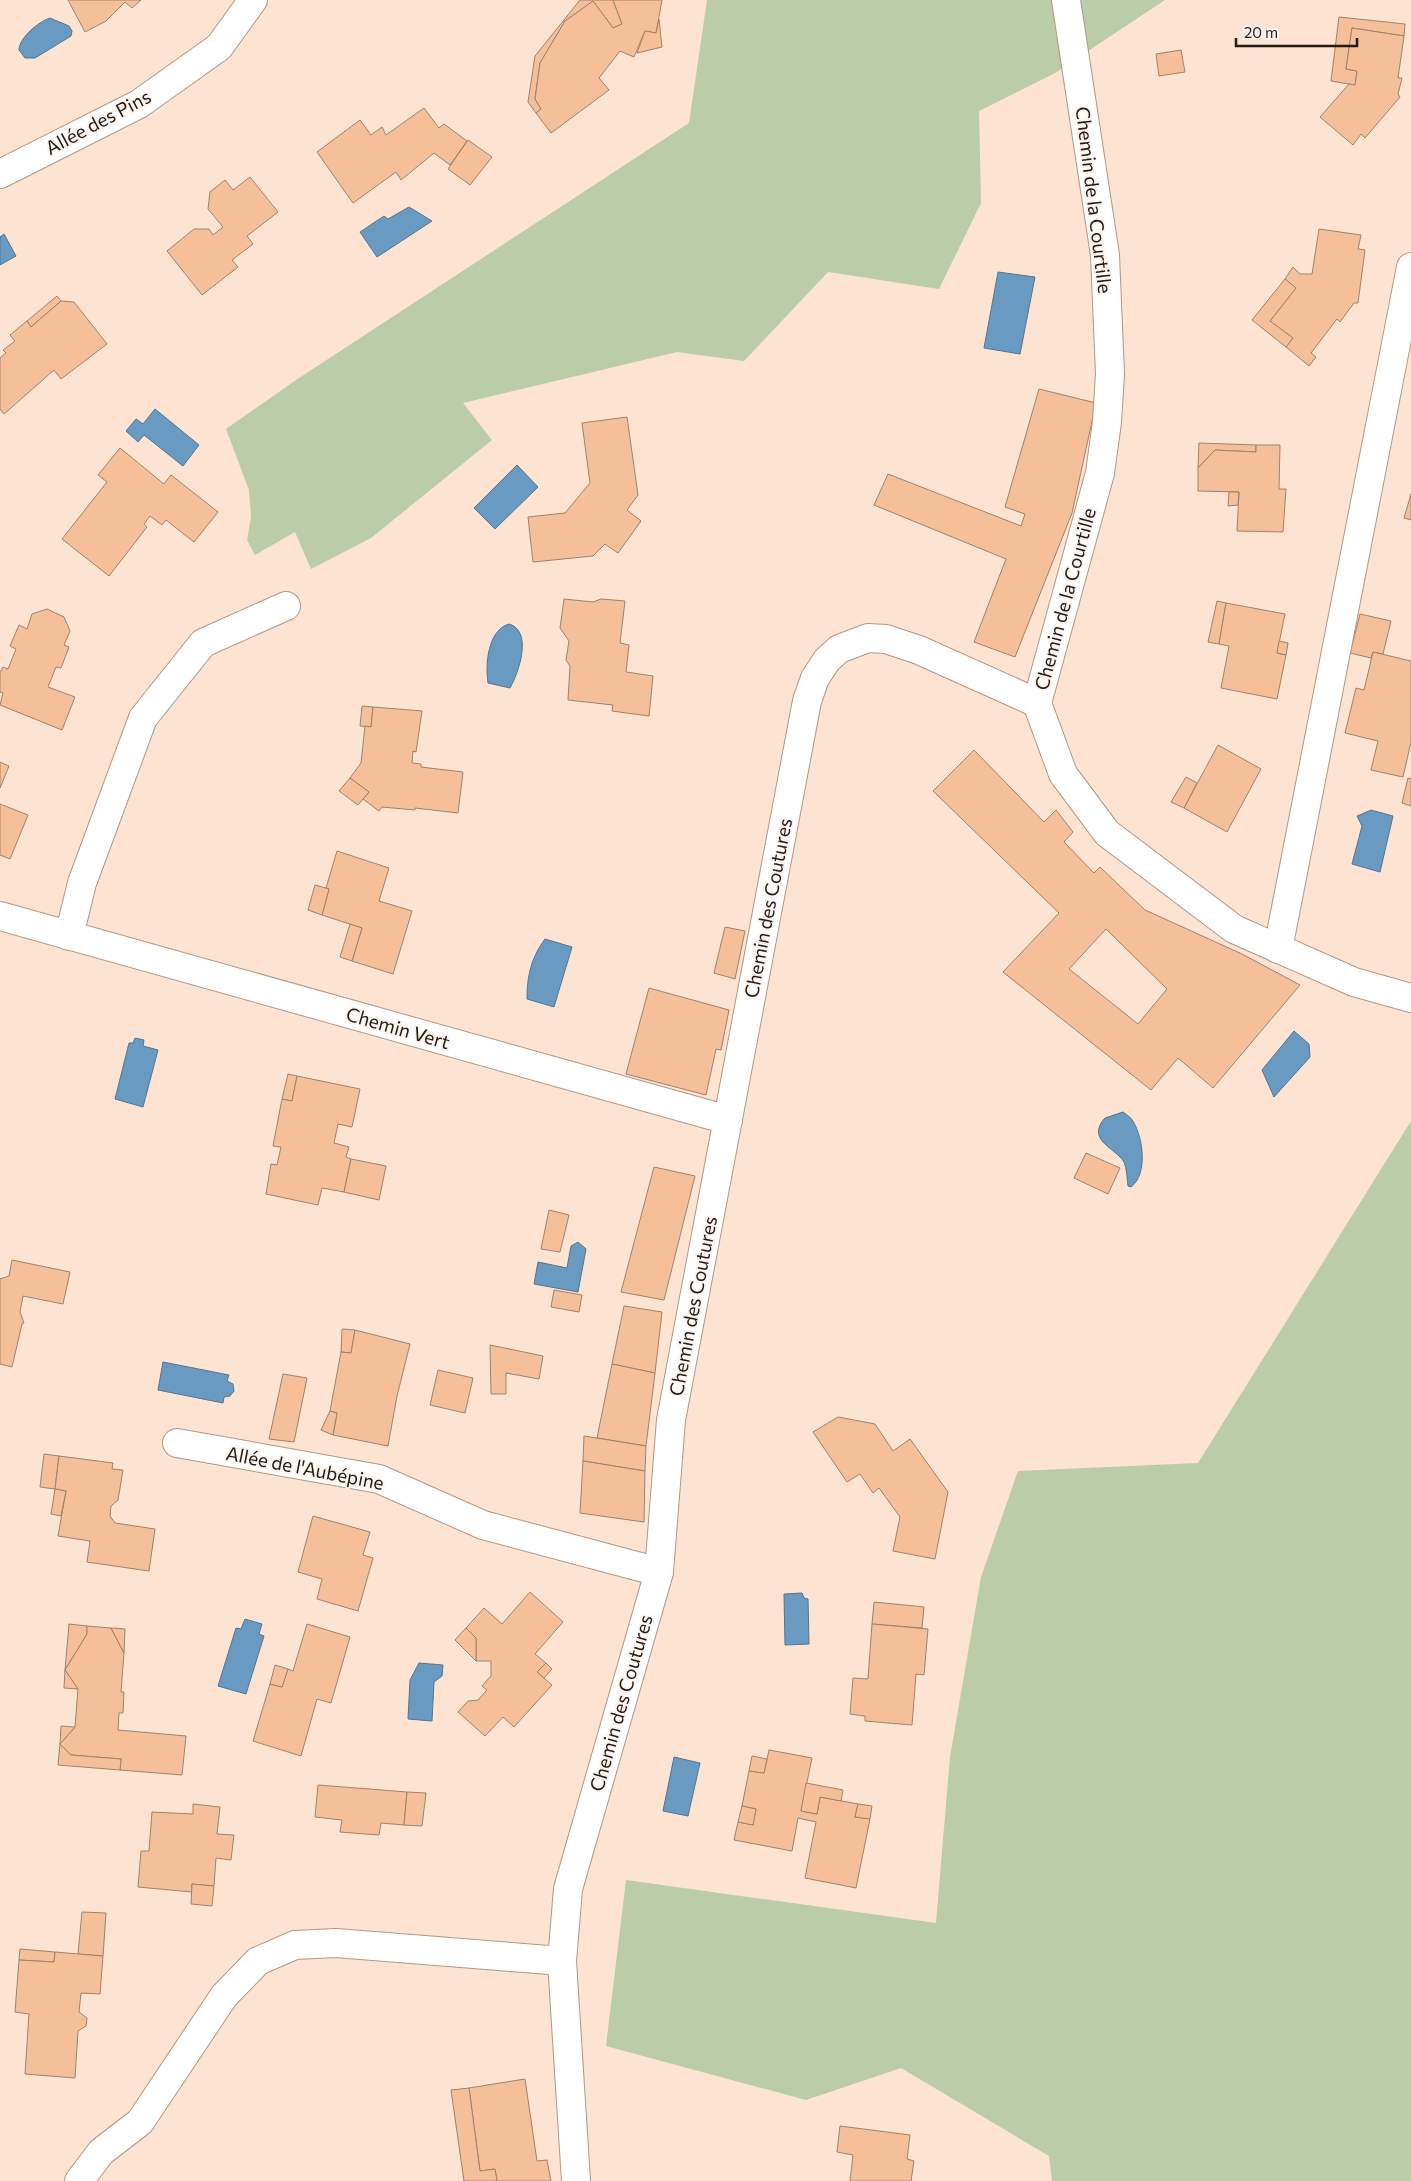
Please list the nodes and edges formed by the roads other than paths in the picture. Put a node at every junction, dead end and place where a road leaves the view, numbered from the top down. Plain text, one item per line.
1 (253, 0) edge
2 (1066, 0) edge
3 (0, 174) edge
4 (1411, 267) edge
5 (286, 606) dead end
6 (1037, 703) junction
7 (0, 916) edge
8 (69, 936) junction
9 (1278, 949) junction
10 (1411, 998) edge
11 (728, 1120) junction
12 (177, 1443) dead end
13 (659, 1572) junction
14 (562, 1961) junction
15 (79, 2181) edge
16 (576, 2181) edge

1 - 3 street, Allée des Pins
2 - 6 street, Chemin de la Courtille
4 - 9 street
5 - 8 street
6 - 9 street, Chemin de la Courtille
6 - 11 street, Chemin des Coutures
7 - 8 street, Chemin Vert
8 - 11 street, Chemin Vert
9 - 10 street, Chemin de la Courtille
11 - 13 street, Chemin des Coutures
12 - 13 street, Allée de l'Aubépine
13 - 14 street, Chemin des Coutures
14 - 15 street
14 - 16 street, Chemin des Coutures

